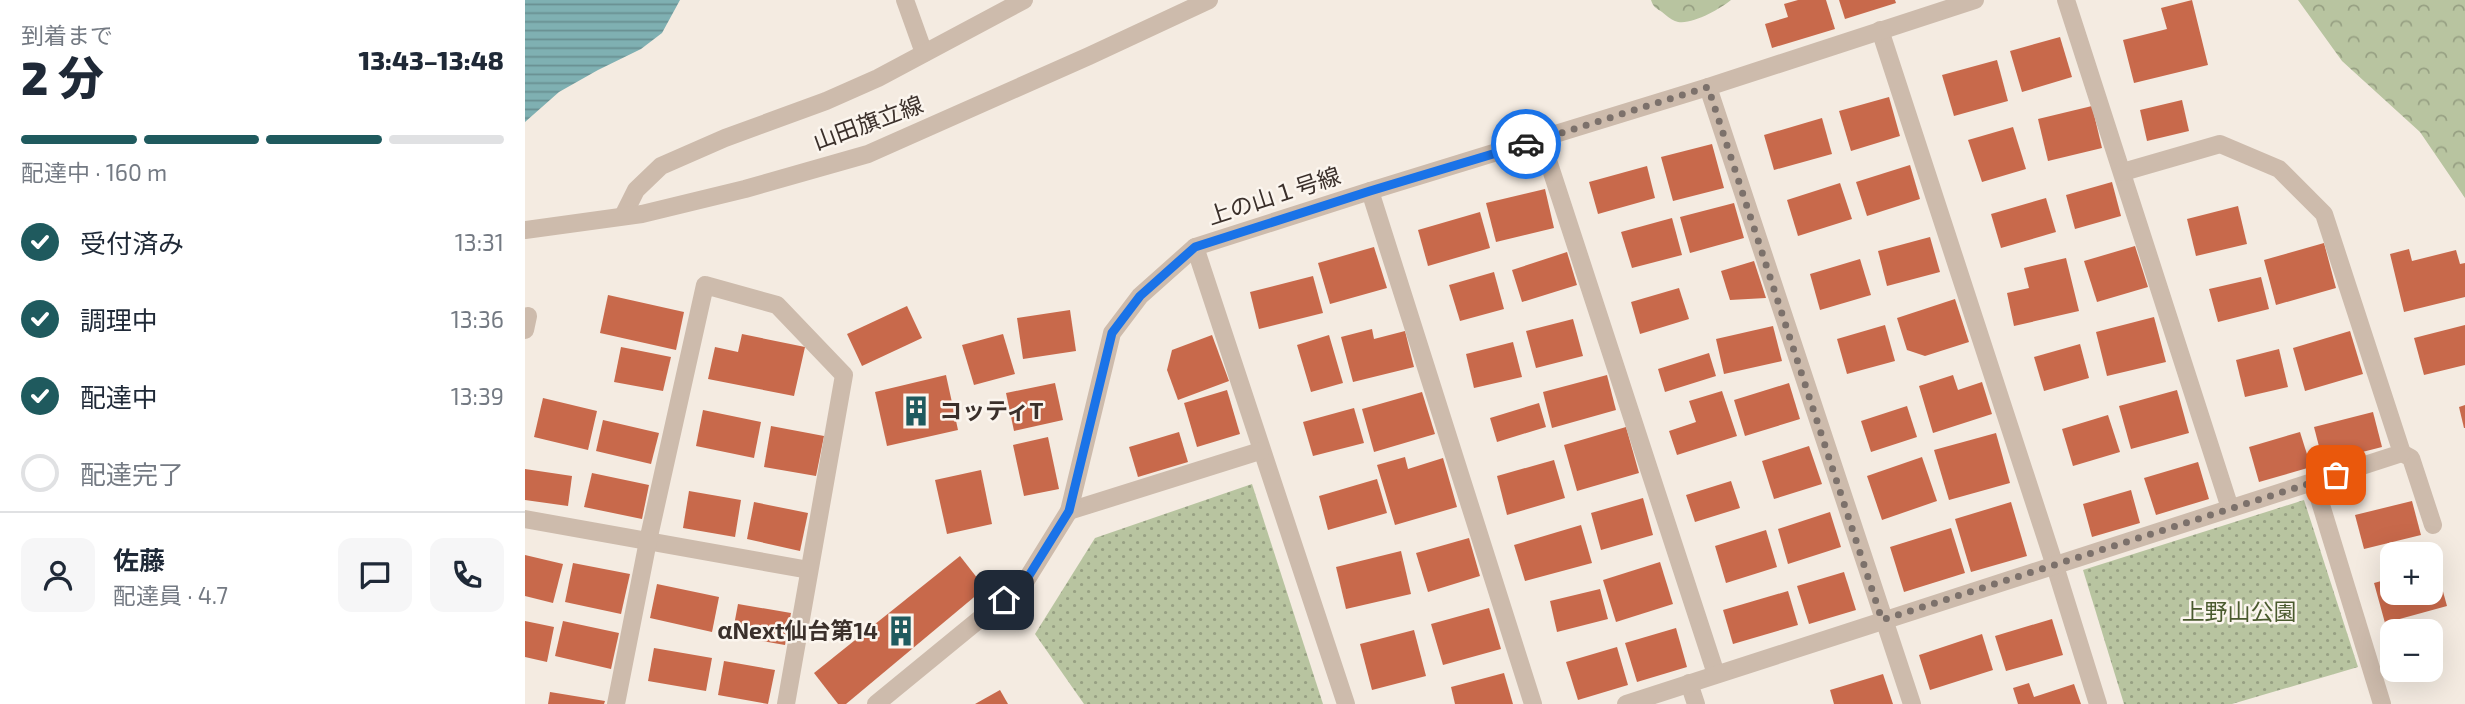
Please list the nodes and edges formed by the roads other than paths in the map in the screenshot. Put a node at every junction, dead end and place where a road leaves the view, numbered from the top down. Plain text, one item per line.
1 (905, 0) edge
2 (1024, 0) edge
3 (1209, 0) edge
4 (1975, 0) edge
5 (2066, 0) edge
6 (1881, 30) junction
7 (924, 53) junction
8 (1708, 87) junction
9 (1541, 139) junction
10 (2123, 172) junction
11 (1370, 191) junction
12 (623, 216) junction
13 (525, 230) edge
14 (1195, 247) junction
15 (1260, 452) junction
16 (2402, 453) junction
17 (2314, 482) junction
18 (2230, 508) junction
19 (1069, 511) junction
20 (525, 519) edge
21 (2433, 525) dead end
22 (648, 541) junction
23 (2055, 566) junction
24 (810, 570) junction
25 (1882, 620) junction
26 (1716, 674) junction
27 (1689, 683) junction
28 (616, 704) edge
29 (786, 704) edge
30 (876, 704) edge
31 (1346, 704) edge
32 (1533, 704) edge
33 (1626, 704) edge
34 (1696, 704) edge
35 (1912, 704) edge
36 (2098, 704) edge
37 (2382, 704) edge

1 - 7 street
2 - 7 street
3 - 12 street, 山田旗立線
4 - 6 street, 上の山１号線
5 - 10 street
6 - 8 street, 上の山１号線
6 - 23 street
7 - 12 street
8 - 9 street, 上の山１号線
8 - 25 street
9 - 11 street, 上の山１号線
9 - 26 street
10 - 16 street
10 - 18 street
11 - 14 street, 上の山１号線
11 - 32 street
12 - 13 street, 山田旗立線
14 - 15 street
14 - 19 street, 上の山１号線
15 - 19 street
15 - 31 street
16 - 17 street
16 - 21 street
17 - 18 street
17 - 37 street
18 - 23 street
19 - 30 street, 上の山１号線
20 - 22 street
22 - 24 street
22 - 24 street
22 - 28 street
23 - 25 street
23 - 36 street
24 - 29 street
25 - 26 street
25 - 35 street
26 - 27 street
27 - 33 street
27 - 34 street

